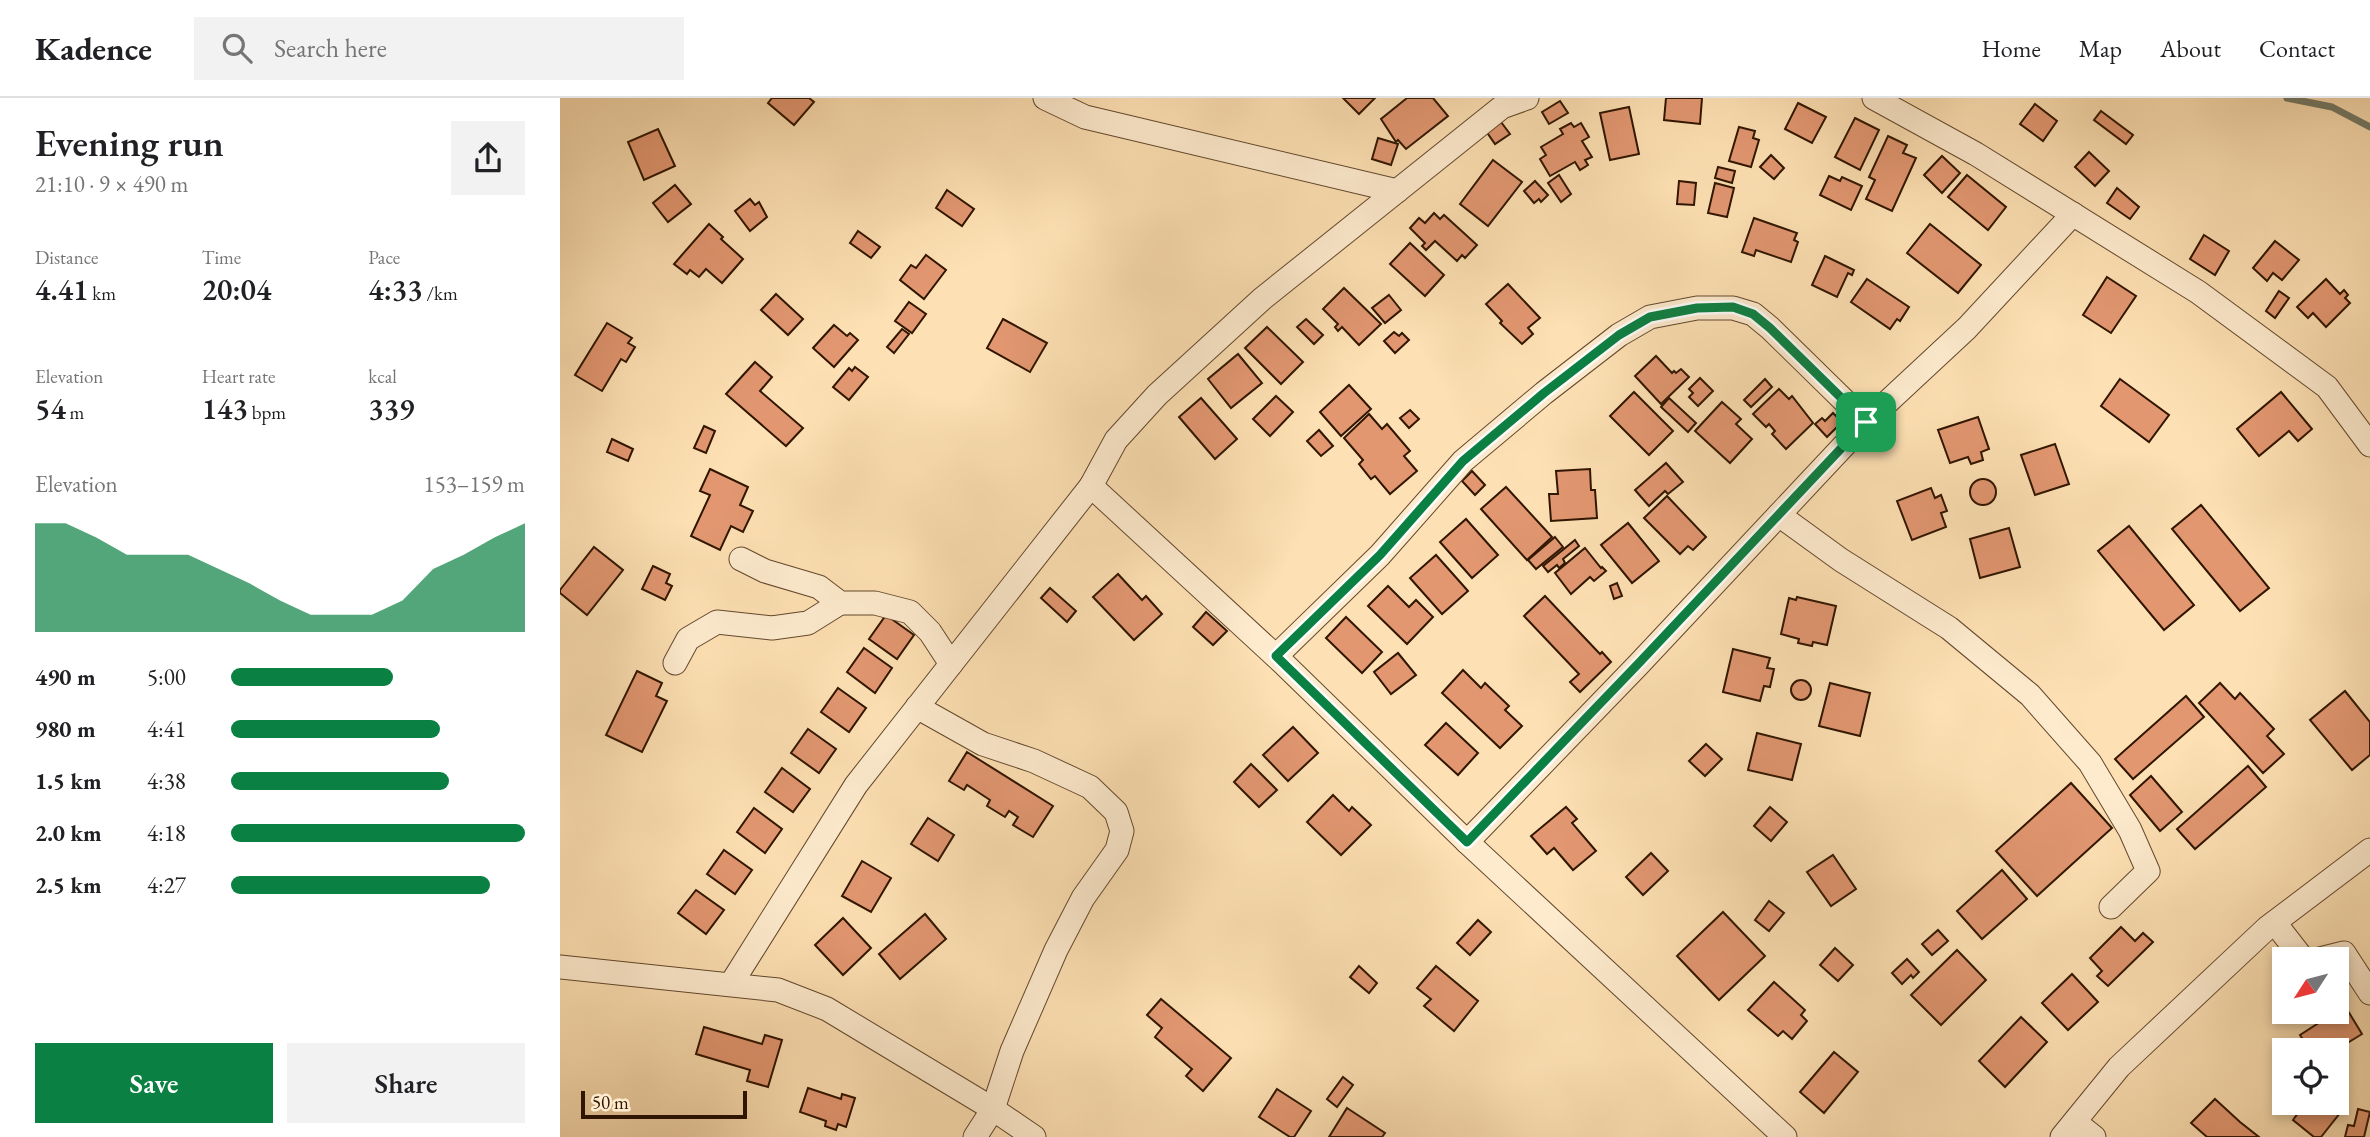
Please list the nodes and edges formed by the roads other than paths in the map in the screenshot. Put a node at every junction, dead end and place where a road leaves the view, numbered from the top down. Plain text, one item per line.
1 (1045, 98) edge
2 (1527, 98) edge
3 (1874, 98) edge
4 (1397, 191) junction
5 (2073, 214) junction
6 (1866, 422) junction
7 (2370, 445) edge
8 (1091, 486) junction
9 (1779, 515) junction
10 (741, 559) dead end
11 (840, 603) junction
12 (1276, 656) junction
13 (675, 663) dead end
14 (951, 664) junction
15 (917, 707) junction
16 (1467, 842) junction
17 (2370, 850) edge
18 (2111, 907) dead end
19 (2274, 923) junction
20 (2293, 947) edge
21 (2349, 961) edge
22 (560, 967) edge
23 (731, 984) junction
24 (2370, 993) edge
25 (993, 1109) junction
26 (2068, 1130) edge
27 (975, 1137) edge
28 (1034, 1137) edge
29 (1785, 1137) edge
30 (2094, 1137) edge

1 - 4 street
2 - 4 street
3 - 5 street
4 - 8 street
5 - 6 street
5 - 7 street
6 - 9 street
6 - 12 street
8 - 12 street
8 - 14 street
9 - 16 street
9 - 18 street
10 - 11 street
11 - 13 street
11 - 14 street
12 - 16 street
14 - 15 street
15 - 23 street
15 - 25 street
16 - 29 street
17 - 19 street
19 - 20 street
19 - 26 street
21 - 24 street
22 - 23 street
23 - 25 street
25 - 27 street
25 - 28 street
26 - 30 street

